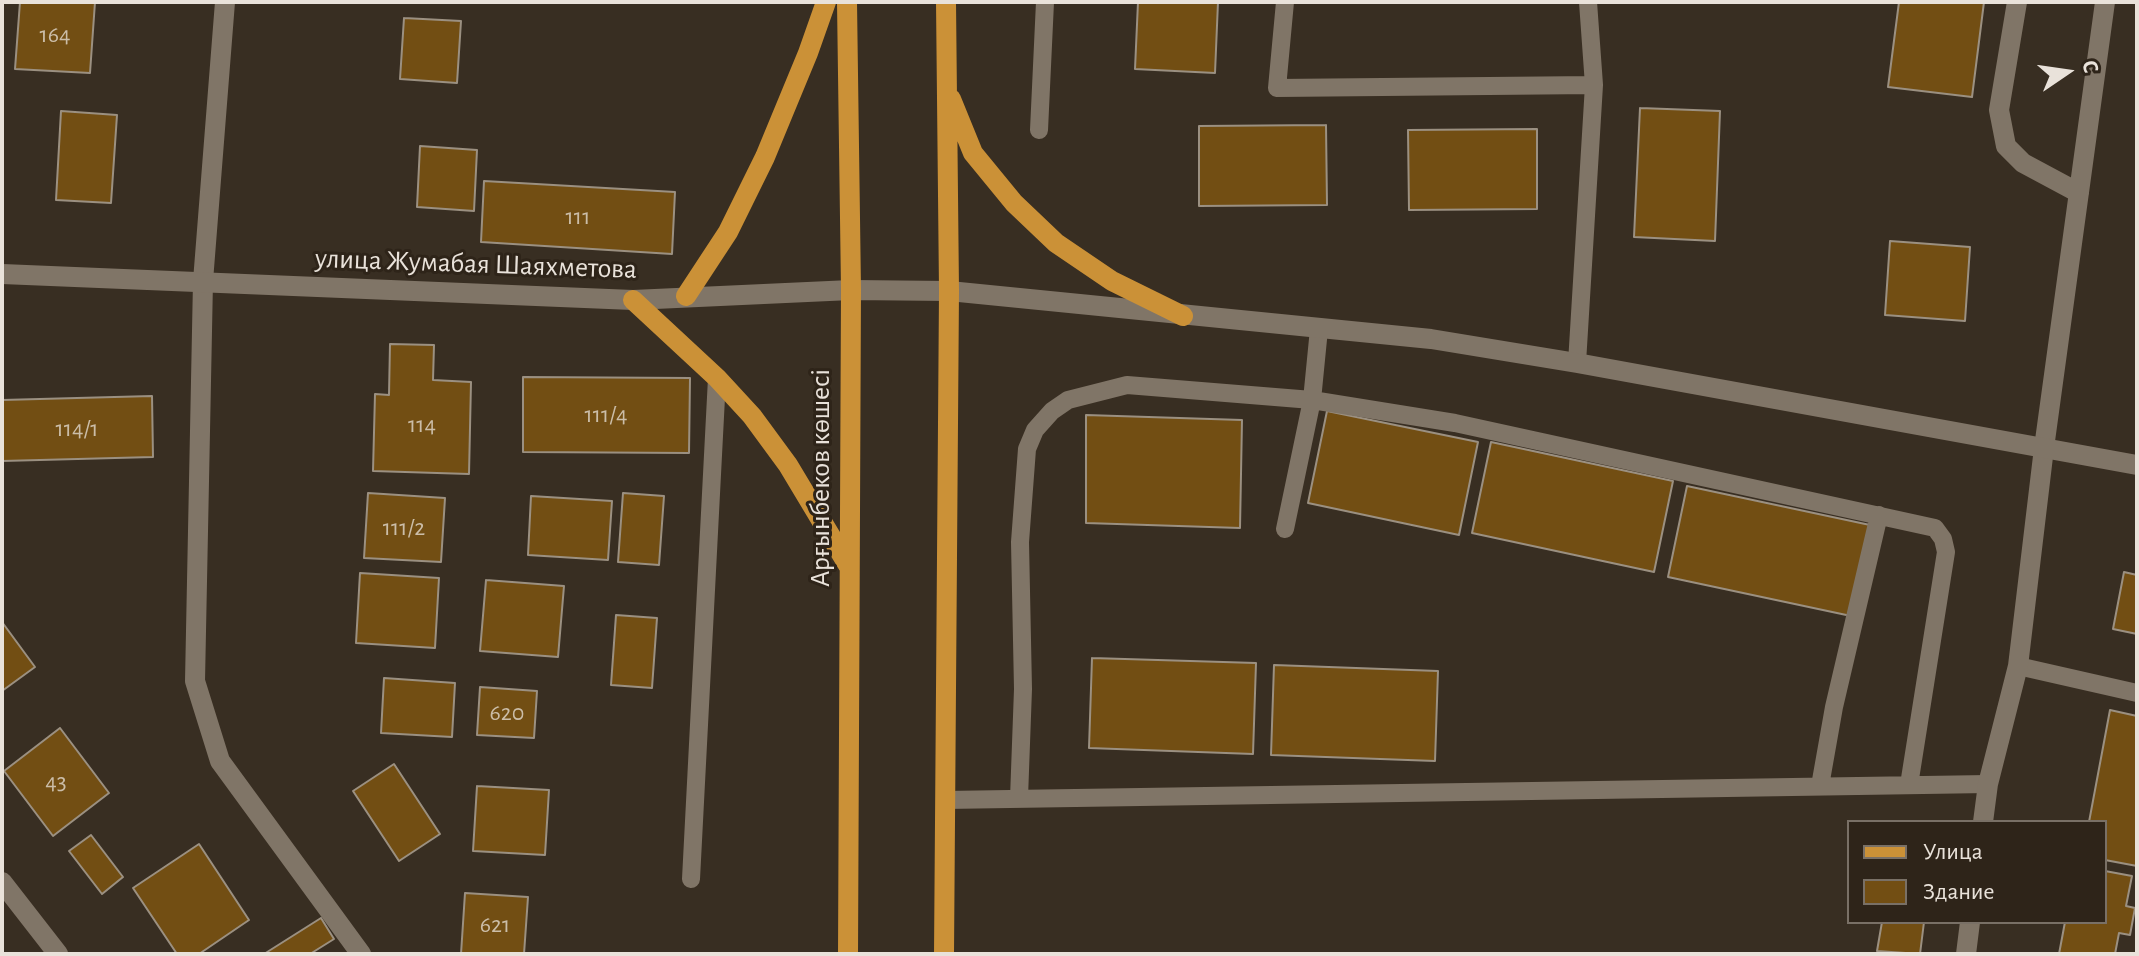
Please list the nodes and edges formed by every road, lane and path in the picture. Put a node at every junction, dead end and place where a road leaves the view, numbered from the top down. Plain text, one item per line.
1 (225, 2) edge
2 (826, 2) edge
3 (847, 2) edge
4 (946, 2) edge
5 (1045, 2) edge
6 (1285, 2) edge
7 (1588, 2) edge
8 (2017, 2) edge
9 (2105, 2) edge
10 (1594, 85) junction
11 (946, 87) junction
12 (1039, 130) dead end
13 (2079, 193) junction
14 (2, 274) edge
15 (203, 281) junction
16 (851, 290) junction
17 (949, 291) junction
18 (686, 296) junction
19 (633, 300) junction
20 (1183, 316) junction
21 (1319, 329) junction
22 (1577, 363) junction
23 (717, 378) junction
24 (1312, 400) junction
25 (2044, 448) junction
26 (2137, 465) edge
27 (1879, 515) junction
28 (1285, 529) dead end
29 (848, 565) junction
30 (2018, 666) junction
31 (2137, 693) edge
32 (1988, 784) junction
33 (1909, 785) junction
34 (1820, 786) junction
35 (1019, 798) junction
36 (945, 800) junction
37 (1983, 820) edge
38 (691, 879) dead end
39 (2, 882) edge
40 (1970, 924) edge
41 (58, 954) edge
42 (361, 954) edge
43 (848, 954) edge
44 (944, 954) edge
45 (1966, 954) edge

1 - 15 street
2 - 18 main road
3 - 16 main road, Арғынбеков көшесі
4 - 11 main road
5 - 12 lane
6 - 10 lane
7 - 10 lane
8 - 13 street
9 - 13 street
10 - 22 lane
11 - 17 main road
11 - 20 main road
13 - 25 street
14 - 15 street, улица Жумабая Шаяхметова
15 - 19 street, улица Жумабая Шаяхметова
15 - 42 street
16 - 17 street, улица Жумабая Шаяхметова
16 - 18 street, улица Жумабая Шаяхметова
16 - 29 main road, Арғынбеков көшесі
17 - 20 street, улица Жумабая Шаяхметова
17 - 36 main road
18 - 19 street, улица Жумабая Шаяхметова
19 - 23 main road
20 - 21 street, улица Жумабая Шаяхметова
21 - 22 street, улица Жумабая Шаяхметова
21 - 24 lane
22 - 25 street, улица Жумабая Шаяхметова
23 - 29 main road
23 - 38 lane
24 - 27 lane
24 - 28 lane
24 - 35 lane
25 - 26 street, улица Жумабая Шаяхметова
25 - 30 street
27 - 33 lane
27 - 34 lane
29 - 43 main road, Арғынбеков көшесі
30 - 31 lane
30 - 32 street
32 - 33 lane
32 - 37 street
33 - 34 lane
34 - 35 lane
35 - 36 lane
36 - 44 main road
39 - 41 street
40 - 45 street

